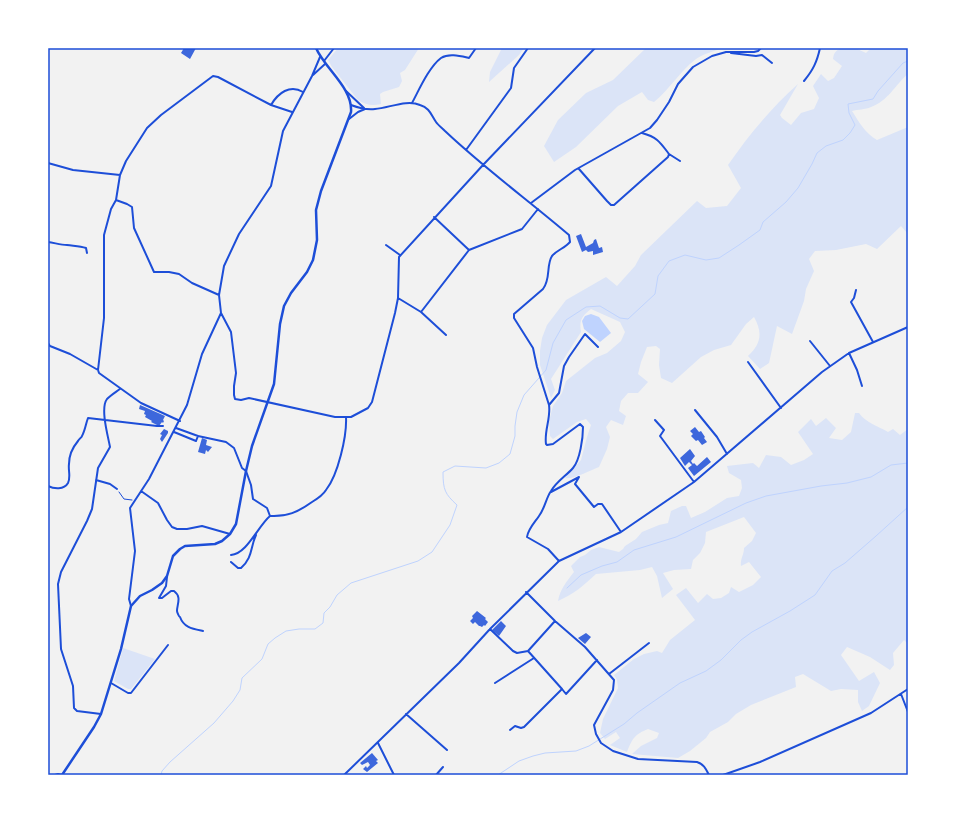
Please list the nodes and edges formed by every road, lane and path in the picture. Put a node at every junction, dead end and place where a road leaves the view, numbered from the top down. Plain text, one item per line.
1 (316, 48) edge
2 (333, 48) edge
3 (476, 48) edge
4 (528, 48) edge
5 (595, 48) edge
6 (761, 48) edge
7 (820, 48) edge
8 (726, 52) junction
9 (320, 57) junction
10 (772, 62) dead end
11 (324, 63) junction
12 (312, 76) junction
13 (804, 81) dead end
14 (346, 91) junction
15 (303, 92) junction
16 (412, 103) junction
17 (271, 105) junction
18 (351, 105) junction
19 (365, 108) junction
20 (292, 112) junction
21 (348, 120) junction
22 (642, 133) junction
23 (466, 150) junction
24 (670, 154) junction
25 (680, 161) dead end
26 (48, 163) edge
27 (483, 165) junction
28 (579, 169) junction
29 (120, 175) junction
30 (116, 200) junction
31 (531, 203) junction
32 (538, 209) junction
33 (434, 217) junction
34 (48, 242) edge
35 (386, 245) dead end
36 (469, 250) junction
37 (87, 253) dead end
38 (400, 255) junction
39 (856, 290) dead end
40 (219, 295) junction
41 (398, 298) junction
42 (421, 312) junction
43 (221, 313) junction
44 (908, 327) edge
45 (446, 335) dead end
46 (810, 341) dead end
47 (873, 342) junction
48 (48, 343) edge
49 (598, 347) dead end
50 (849, 353) junction
51 (748, 362) dead end
52 (830, 366) junction
53 (98, 370) junction
54 (862, 386) dead end
55 (120, 389) junction
56 (549, 405) junction
57 (782, 408) junction
58 (695, 410) dead end
59 (346, 417) junction
60 (105, 420) junction
61 (655, 420) dead end
62 (180, 421) junction
63 (164, 426) dead end
64 (176, 428) junction
65 (174, 432) junction
66 (198, 436) junction
67 (727, 454) junction
68 (246, 471) junction
69 (96, 480) junction
70 (694, 482) junction
71 (48, 486) edge
72 (117, 489) joint
73 (141, 491) junction
74 (550, 492) junction
75 (134, 501) junction
76 (270, 516) junction
77 (258, 530) junction
78 (621, 532) junction
79 (230, 534) junction
80 (231, 555) dead end
81 (559, 561) junction
82 (231, 562) dead end
83 (167, 576) junction
84 (526, 592) junction
85 (130, 606) junction
86 (555, 621) junction
87 (490, 629) junction
88 (203, 631) dead end
89 (649, 643) dead end
90 (168, 645) dead end
91 (528, 651) junction
92 (534, 658) junction
93 (597, 660) junction
94 (609, 674) junction
95 (111, 683) junction
96 (495, 683) dead end
97 (562, 689) junction
98 (908, 689) edge
99 (901, 694) junction
100 (908, 712) edge
101 (101, 714) junction
102 (406, 714) junction
103 (510, 730) dead end
104 (378, 743) junction
105 (447, 750) dead end
106 (443, 767) dead end
107 (55, 775) edge
108 (62, 775) edge
109 (344, 775) edge
110 (394, 775) edge
111 (436, 775) edge
112 (709, 775) edge
113 (723, 775) edge

1 - 2 street
1 - 9 main road
2 - 11 street
3 - 16 street
4 - 23 street
5 - 27 street
6 - 8 street
7 - 13 street
8 - 10 street
8 - 22 street
9 - 11 main road
9 - 12 street
11 - 12 street
11 - 14 main road
12 - 15 street
14 - 18 main road
14 - 19 street
15 - 17 street
15 - 20 street
16 - 19 street
16 - 23 street
17 - 20 street
17 - 29 street
18 - 19 street
18 - 21 main road
19 - 21 street
20 - 40 street
21 - 68 main road
22 - 24 street
22 - 28 street
23 - 27 street
24 - 25 street
24 - 28 street
26 - 29 street
27 - 31 street
27 - 33 street
28 - 31 street
29 - 30 street
30 - 40 street
30 - 53 street
31 - 32 street
32 - 36 street
32 - 56 street
33 - 36 street
33 - 38 street
34 - 37 street
35 - 38 street
36 - 42 street
38 - 41 street
39 - 47 street
40 - 43 street
41 - 42 street
41 - 59 street
42 - 45 street
43 - 59 street
43 - 62 street
44 - 47 street
46 - 52 street
47 - 50 street
48 - 53 street
49 - 56 street
50 - 52 street
50 - 54 street
51 - 57 street
52 - 57 street
53 - 55 street
55 - 60 street
55 - 62 street
56 - 74 street
57 - 67 street
58 - 67 street
59 - 76 street
60 - 63 street
60 - 69 street
60 - 71 street
61 - 70 street
62 - 64 street
64 - 65 street
64 - 66 street
65 - 66 street
65 - 73 street
66 - 68 street
67 - 70 street
68 - 76 street
68 - 79 main road
69 - 72 street
69 - 101 street
70 - 78 street
72 - 75 path
73 - 75 street
73 - 79 street
74 - 78 street
74 - 81 street
75 - 85 street
76 - 77 street
77 - 80 street
77 - 82 street
78 - 81 street
79 - 83 main road
81 - 84 street
83 - 85 main road
83 - 88 street
84 - 86 street
84 - 87 street
85 - 95 main road
86 - 91 street
86 - 93 street
87 - 91 street
87 - 102 street
89 - 94 street
90 - 95 street
91 - 92 street
92 - 96 street
92 - 97 street
93 - 94 street
93 - 97 street
94 - 112 street
95 - 101 main road
97 - 103 street
98 - 99 street
99 - 100 street
99 - 113 street
101 - 108 main road
102 - 104 street
102 - 105 street
104 - 109 street
104 - 110 street
106 - 111 street
107 - 108 street

